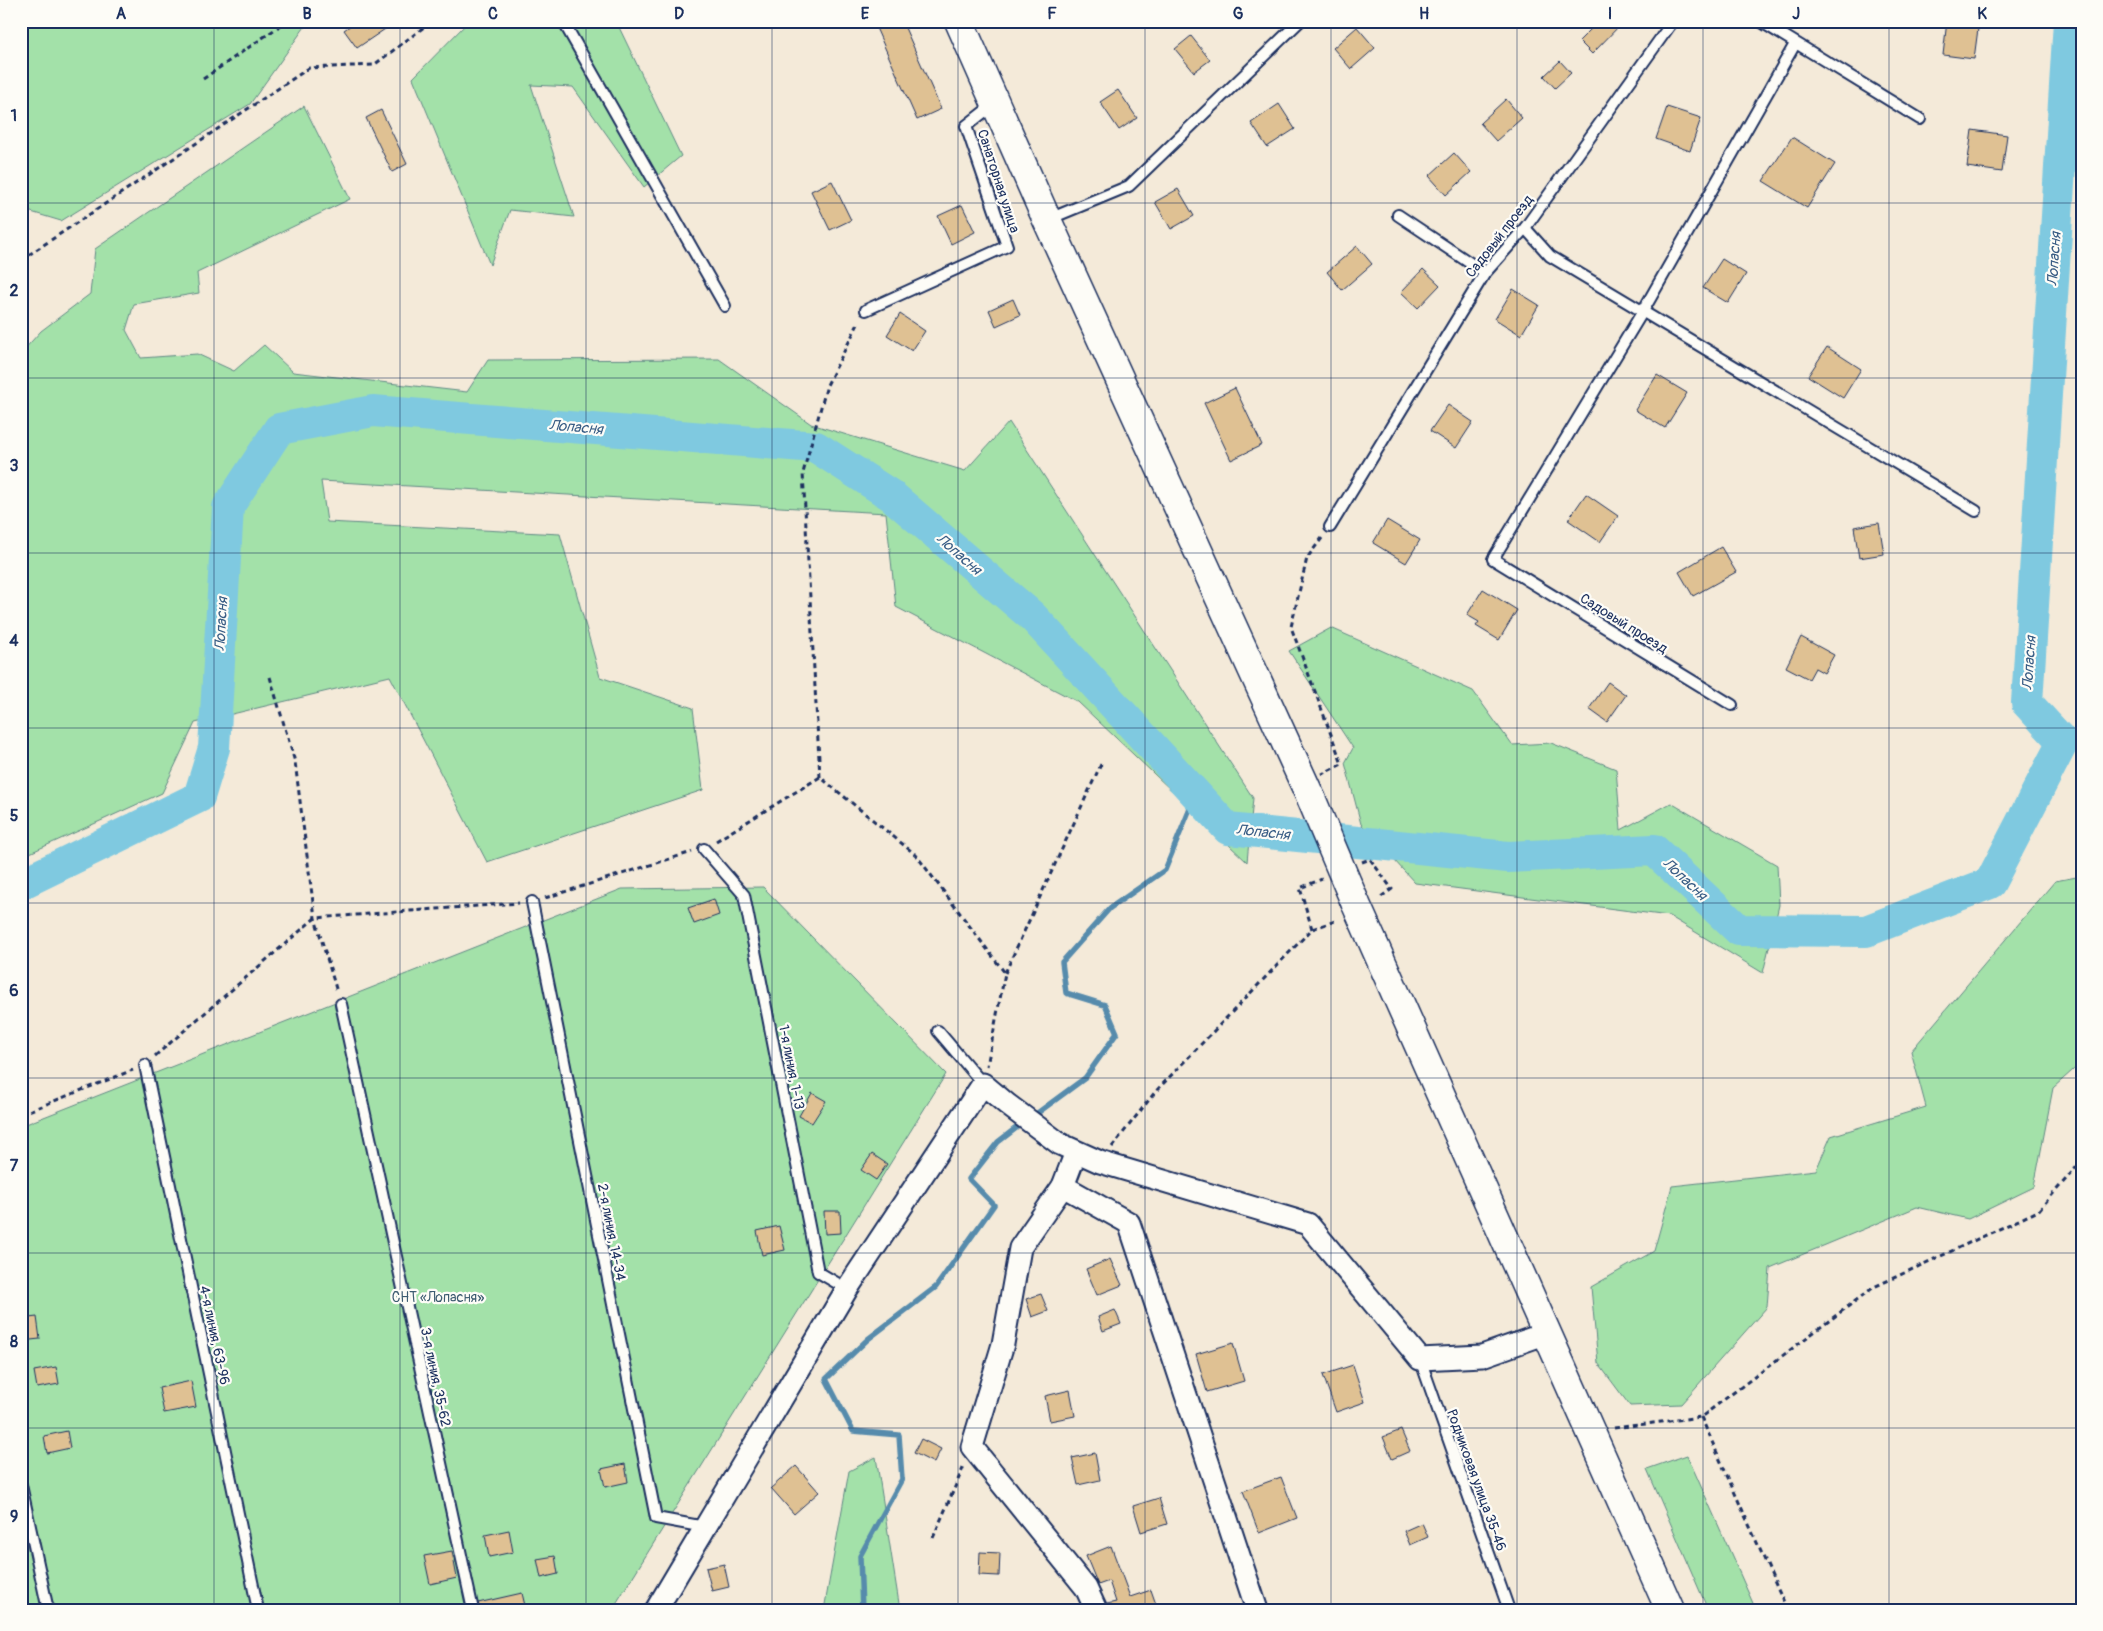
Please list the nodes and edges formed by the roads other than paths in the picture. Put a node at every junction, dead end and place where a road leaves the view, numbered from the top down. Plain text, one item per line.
1 (563, 21) edge
2 (959, 21) edge
3 (1300, 21) edge
4 (1673, 21) edge
5 (1760, 21) edge
6 (1795, 44) junction
7 (995, 103) junction
8 (1920, 118) dead end
9 (1398, 215) dead end
10 (1047, 220) junction
11 (1525, 228) junction
12 (1485, 272) junction
13 (725, 306) dead end
14 (866, 310) road end
15 (1643, 311) junction
16 (1976, 511) dead end
17 (1330, 527) road end
18 (1732, 705) dead end
19 (704, 849) road end
20 (532, 902) road end
21 (341, 1004) road end
22 (938, 1031) dead end
23 (145, 1065) road end
24 (983, 1084) junction
25 (1068, 1148) junction
26 (1063, 1186) junction
27 (847, 1289) junction
28 (1547, 1333) junction
29 (1420, 1359) junction
30 (21, 1485) edge
31 (705, 1527) junction
32 (48, 1610) edge
33 (258, 1610) edge
34 (473, 1610) edge
35 (656, 1610) edge
36 (1096, 1610) edge
37 (1257, 1610) edge
38 (1509, 1610) edge
39 (1670, 1610) edge

1 - 13 lane
2 - 7 street
3 - 10 lane
4 - 11 lane, Садовый проезд
5 - 6 lane
6 - 8 lane
6 - 15 lane, Садовый проезд
7 - 10 street
7 - 14 lane, Санаторная улица
9 - 12 lane
10 - 28 street, bridge
11 - 12 lane, Садовый проезд
11 - 15 lane
12 - 17 lane, Садовый проезд
15 - 16 lane
15 - 18 lane, Садовый проезд
19 - 27 lane, 1-я линия, 1-13
20 - 31 lane, 2-я линия, 14-34
21 - 34 lane, 3-я линия, 35-62
22 - 24 lane
23 - 33 lane, 4-я линия, 63-96
24 - 25 street
24 - 27 street
25 - 26 street
25 - 29 street
26 - 36 street
26 - 37 street
27 - 31 street
28 - 29 street
28 - 39 street
29 - 38 lane, Родниковая улица 35-46
30 - 32 lane
31 - 35 street

